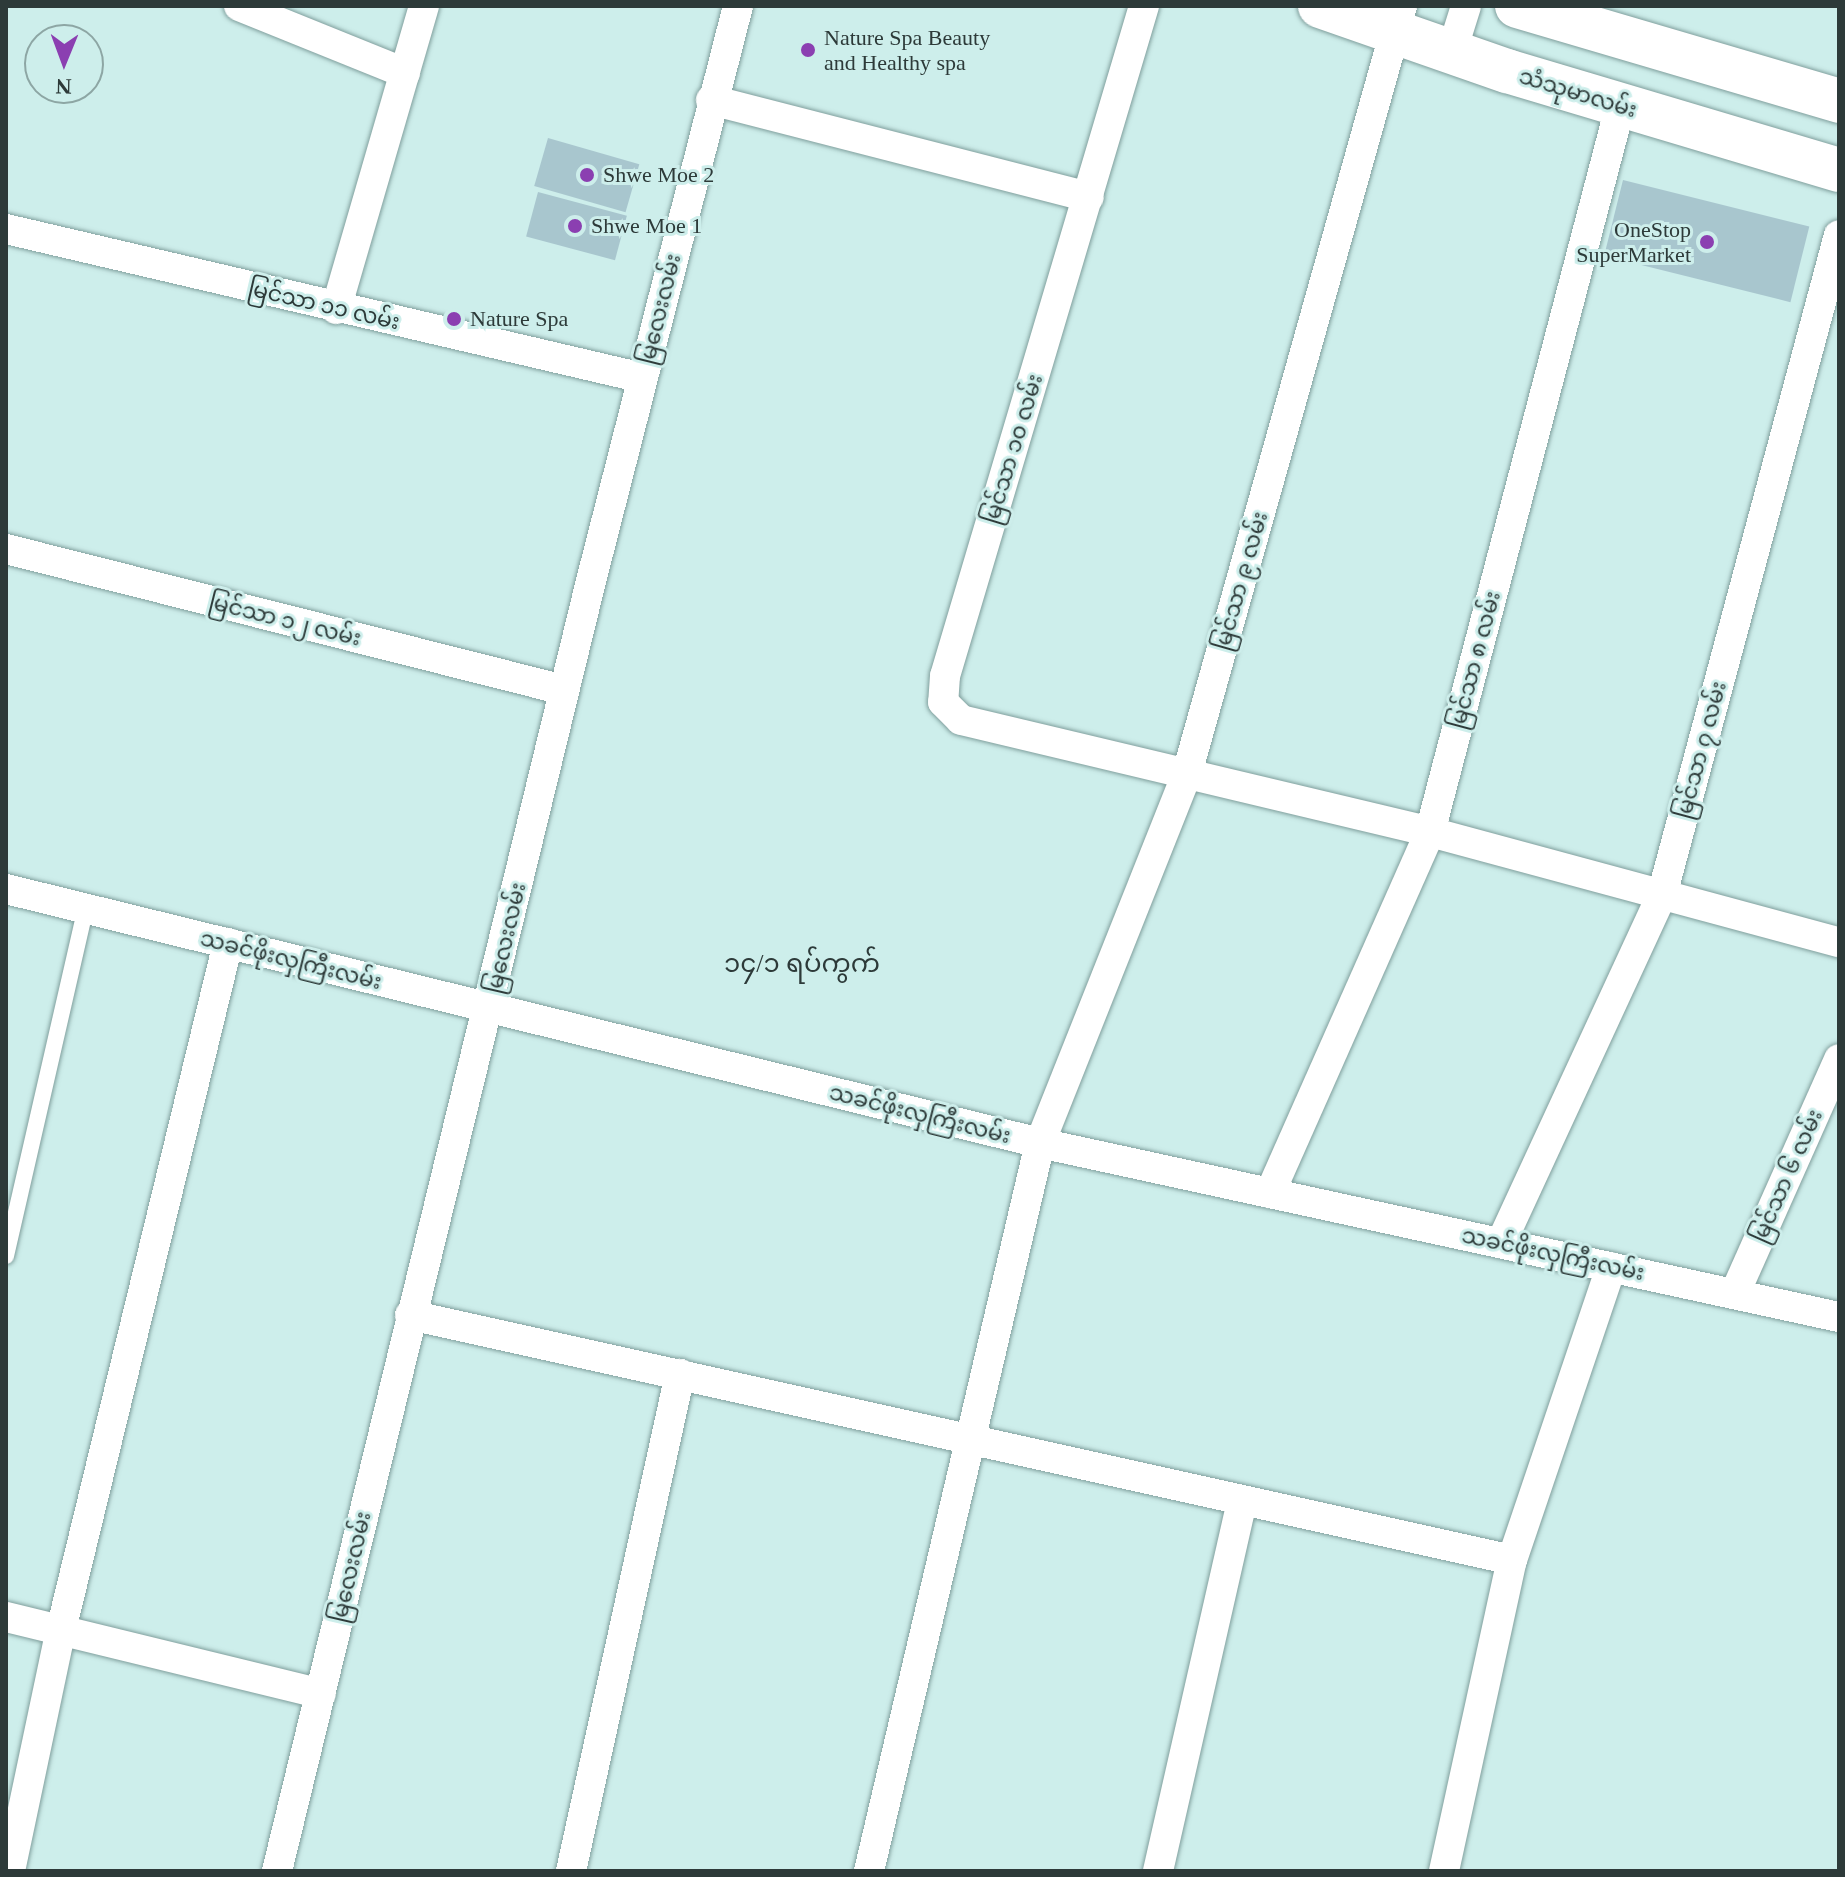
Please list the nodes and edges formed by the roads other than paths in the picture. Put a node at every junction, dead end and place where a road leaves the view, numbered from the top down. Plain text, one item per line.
1 (239, 6) edge
2 (424, 6) edge
3 (738, 6) edge
4 (1144, 6) edge
5 (1320, 6) edge
6 (1466, 6) edge
7 (1517, 6) edge
8 (1397, 20) edge
9 (1452, 51) junction
10 (405, 73) junction
11 (711, 100) junction
12 (1839, 101) edge
13 (1620, 107) junction
14 (1839, 170) edge
15 (1089, 197) junction
16 (6, 229) edge
17 (1839, 235) edge
18 (336, 309) junction
19 (643, 378) junction
20 (6, 549) edge
21 (564, 690) junction
22 (1186, 777) junction
23 (1430, 832) junction
24 (6, 889) edge
25 (1662, 895) junction
26 (86, 908) junction
27 (1839, 942) edge
28 (228, 943) junction
29 (489, 1011) junction
30 (1839, 1059) edge
31 (1040, 1143) junction
32 (1270, 1193) junction
33 (1501, 1243) junction
34 (6, 1256) edge
35 (1611, 1267) junction
36 (1735, 1293) junction
37 (410, 1315) junction
38 (1839, 1317) edge
39 (680, 1374) junction
40 (972, 1439) junction
41 (1242, 1500) junction
42 (1512, 1560) junction
43 (6, 1617) edge
44 (61, 1630) junction
45 (321, 1694) junction
46 (10, 1871) edge
47 (277, 1871) edge
48 (571, 1871) edge
49 (869, 1871) edge
50 (1158, 1871) edge
51 (1444, 1871) edge

1 - 10 street
2 - 10 street
3 - 11 street, မြလေးလမ်း
4 - 15 street, မြင်သာ ၁၀ လမ်း
5 - 8 main road, သံသုမာလမ်း
6 - 9 street
7 - 12 main road
8 - 9 main road, သံသုမာလမ်း
8 - 22 street, မြင်သာ ၉ လမ်း
9 - 13 main road, သံသုမာလမ်း
10 - 18 street
11 - 15 street
11 - 19 street, မြလေးလမ်း
13 - 14 main road, သံသုမာလမ်း
13 - 23 street, မြင်သာ ၈ လမ်း
15 - 22 street, မြင်သာ ၁၀ လမ်း
16 - 18 street, မြင်သာ ၁၁ လမ်း
17 - 25 street, မြင်သာ ၇ လမ်း
18 - 19 street, မြင်သာ ၁၁ လမ်း
19 - 21 street, မြလေးလမ်း
20 - 21 street, မြင်သာ ၁၂ လမ်း
21 - 29 street, မြလေးလမ်း
22 - 23 street
22 - 31 street, မြင်သာ ၉ လမ်း
23 - 25 street
23 - 32 street, မြင်သာ ၈ လမ်း
24 - 26 street, သခင်ဖိုးလှကြီးလမ်း
25 - 27 street
25 - 33 street, မြင်သာ ၇ လမ်း
26 - 28 street, သခင်ဖိုးလှကြီးလမ်း
26 - 34 lane
28 - 29 street, သခင်ဖိုးလှကြီးလမ်း
28 - 44 street
29 - 31 street, သခင်ဖိုးလှကြီးလမ်း
29 - 37 street, မြလေးလမ်း
30 - 36 street, မြင်သာ ၆ လမ်း
31 - 32 street, သခင်ဖိုးလှကြီးလမ်း
31 - 40 street, မြင်သာ ၉ လမ်း
32 - 33 street, သခင်ဖိုးလှကြီးလမ်း
33 - 35 street, သခင်ဖိုးလှကြီးလမ်း
35 - 36 street, သခင်ဖိုးလှကြီးလမ်း
35 - 42 street
36 - 38 street, သခင်ဖိုးလှကြီးလမ်း
37 - 39 street
37 - 45 street, မြလေးလမ်း
39 - 40 street
39 - 48 street
40 - 41 street
40 - 49 street, မြင်သာ ၉ လမ်း
41 - 42 street
41 - 50 street
42 - 51 street
43 - 44 street
44 - 45 street
44 - 46 street
45 - 47 street, မြလေးလမ်း

